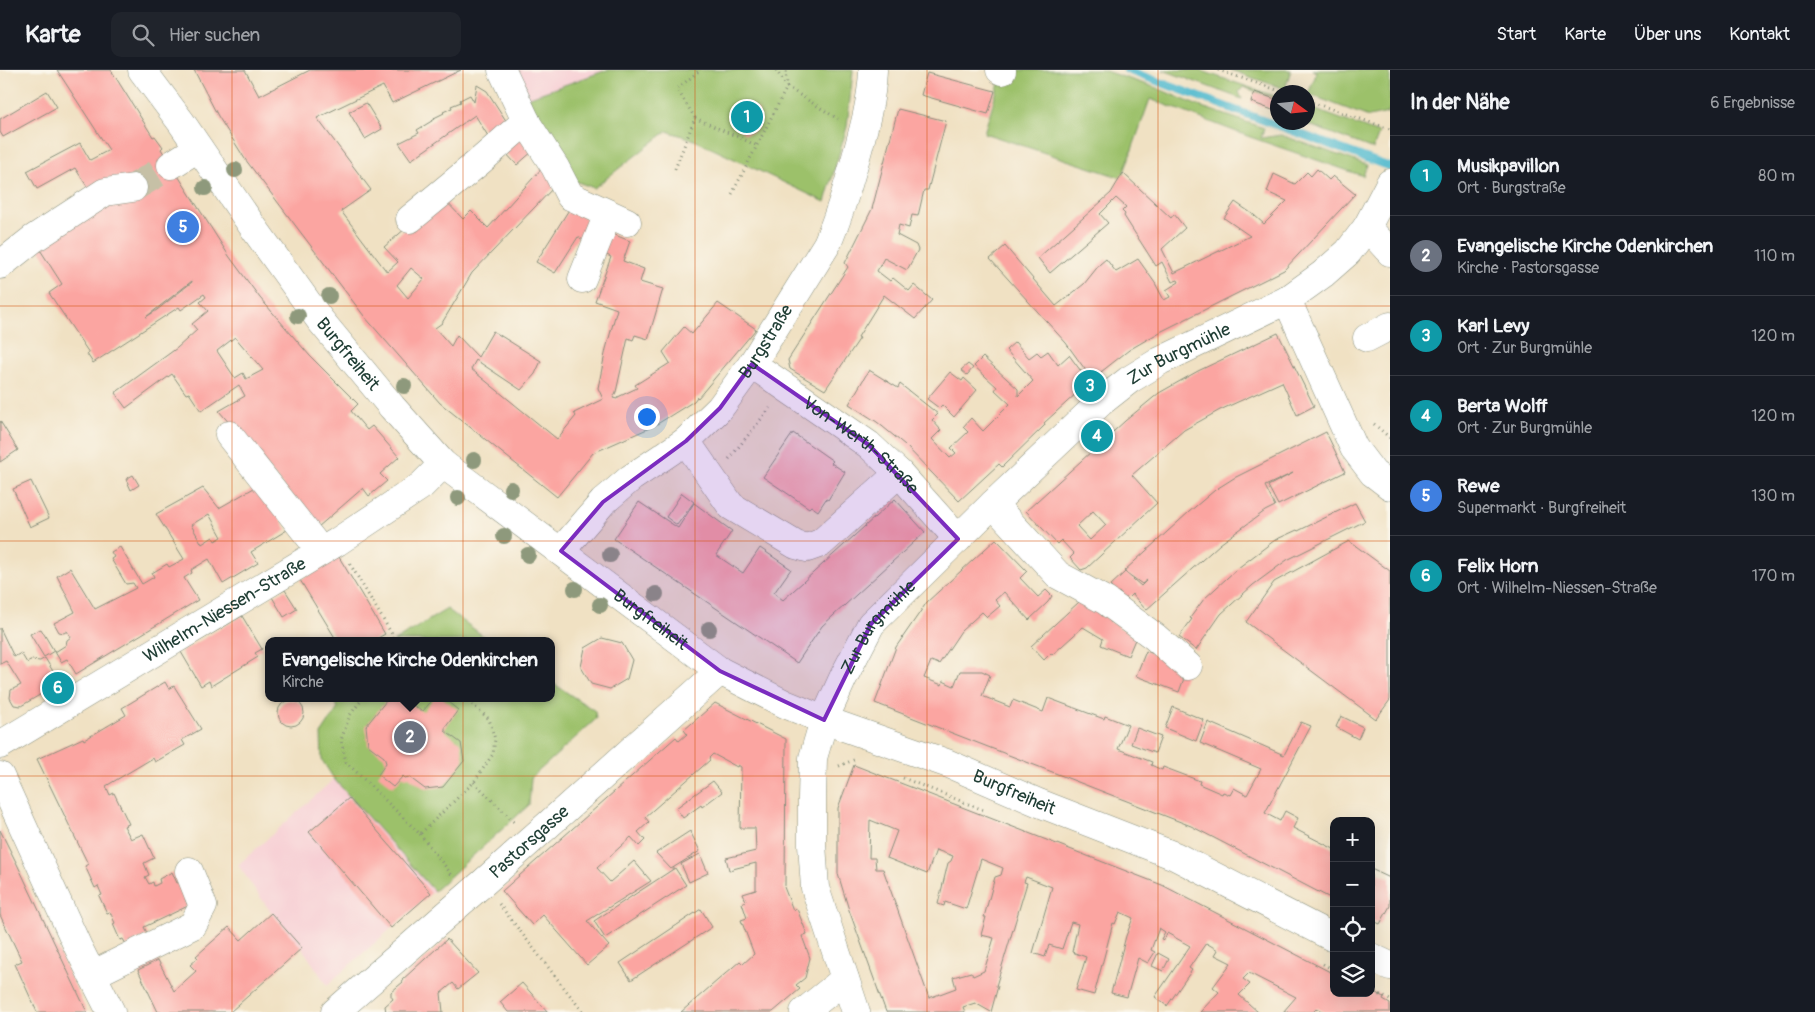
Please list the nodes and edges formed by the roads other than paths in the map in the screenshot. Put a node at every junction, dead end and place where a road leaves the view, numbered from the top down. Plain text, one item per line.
1 (142, 70) edge
2 (160, 70) edge
3 (502, 70) edge
4 (873, 70) edge
5 (526, 121) junction
6 (181, 122) junction
7 (198, 148) junction
8 (171, 165) tunnel mouth
9 (1390, 183) edge
10 (133, 188) tunnel mouth
11 (410, 218) dead end
12 (1367, 227) junction
13 (1390, 252) edge
14 (0, 266) edge
15 (582, 279) dead end
16 (1287, 300) junction
17 (752, 364) junction
18 (229, 435) dead end
19 (686, 441) junction
20 (443, 464) junction
21 (899, 473) junction
22 (1390, 486) edge
23 (993, 504) junction
24 (958, 539) junction
25 (329, 546) junction
26 (561, 551) junction
27 (1188, 666) dead end
28 (720, 671) junction
29 (824, 720) junction
30 (0, 745) edge
31 (0, 776) edge
32 (189, 872) dead end
33 (1330, 936) edge
34 (1375, 959) edge
35 (1390, 966) edge
36 (92, 975) junction
37 (845, 979) junction
38 (111, 1012) edge
39 (335, 1012) edge
40 (804, 1012) edge
41 (856, 1012) edge

1 - 6 street, Burgfreiheit
2 - 6 street
3 - 5 street
4 - 17 street, Burgstraße
5 - 11 street
5 - 15 street
6 - 7 street, Burgfreiheit
7 - 8 street
7 - 20 street, Burgfreiheit
9 - 12 street, Zur Burgmühle
10 - 14 street
12 - 13 street
12 - 16 street, Zur Burgmühle
16 - 22 street
16 - 23 street, Zur Burgmühle
17 - 19 street, Burgstraße
17 - 21 street, Von-Werth-Straße
18 - 25 street
19 - 21 street
19 - 26 street, Burgstraße
20 - 25 street, Wilhelm-Niessen-Straße
20 - 26 street, Burgfreiheit
21 - 24 street, Von-Werth-Straße
23 - 24 street, Zur Burgmühle
23 - 27 street
24 - 29 street, Zur Burgmühle
25 - 30 street, Wilhelm-Niessen-Straße
26 - 28 street, Burgfreiheit
28 - 29 street, Burgfreiheit
28 - 39 street, Pastorsgasse
29 - 33 street, Burgfreiheit
29 - 37 street, Zur Burgmühle
31 - 36 street
32 - 36 street
34 - 35 street
36 - 38 street
37 - 40 street
37 - 41 street, Zur Burgmühle

